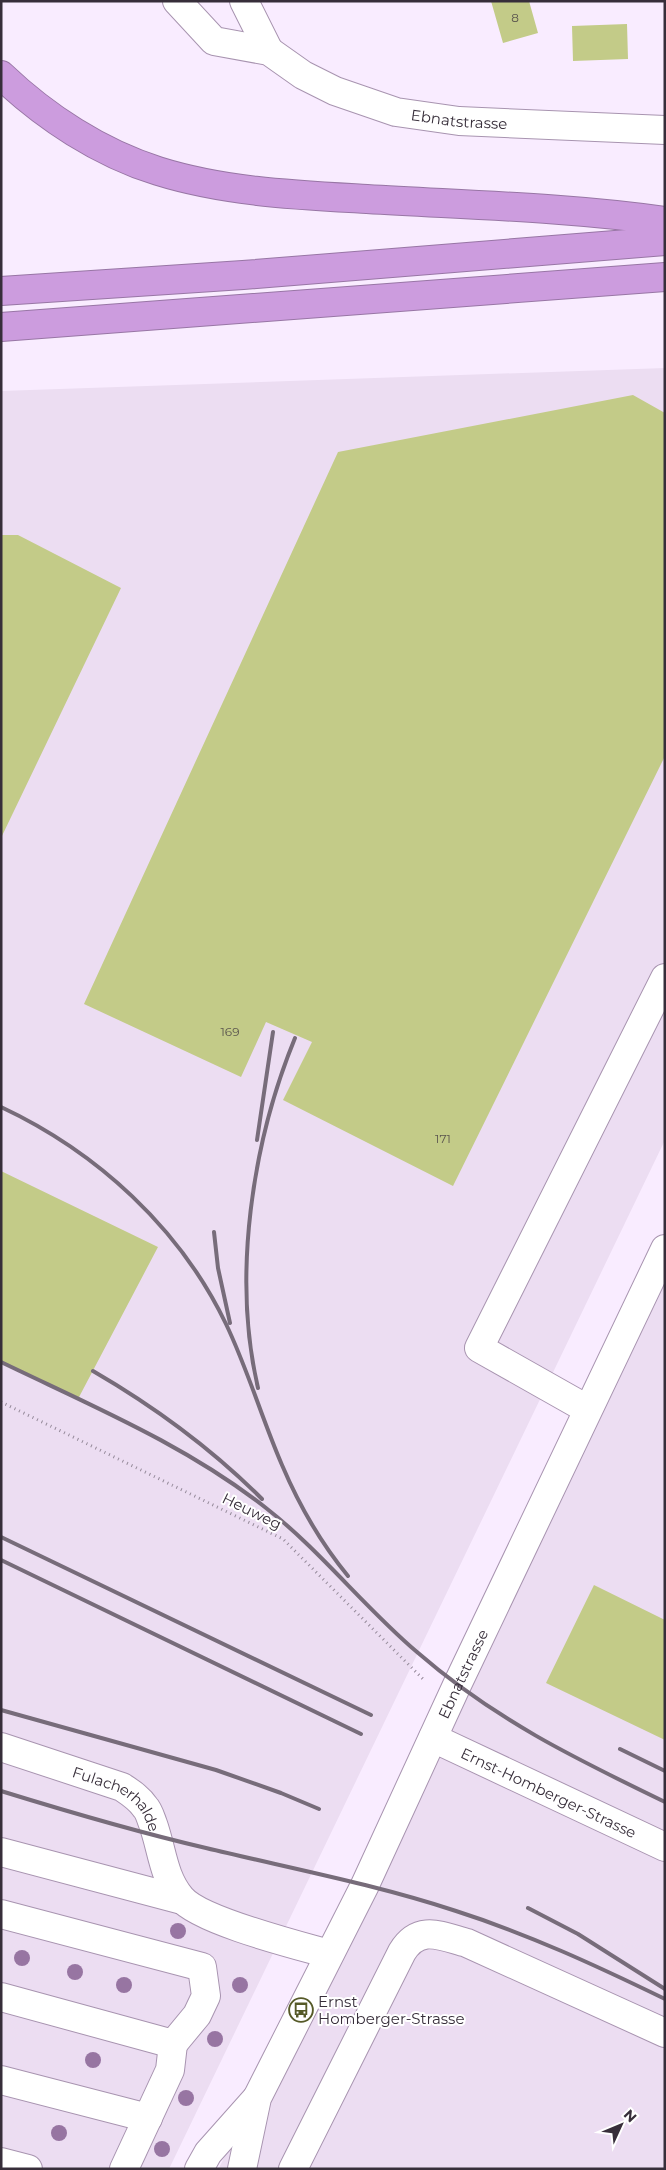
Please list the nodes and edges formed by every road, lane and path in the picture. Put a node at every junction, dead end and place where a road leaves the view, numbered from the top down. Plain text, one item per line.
1 (177, 1) edge
2 (244, 1) edge
3 (269, 51) junction
4 (1, 75) edge
5 (665, 130) edge
6 (665, 221) edge
7 (665, 241) edge
8 (665, 277) edge
9 (1, 291) edge
10 (1, 327) edge
11 (665, 978) edge
12 (665, 1249) edge
13 (1, 1402) edge
14 (587, 1409) junction
15 (449, 1704) junction
16 (433, 1738) junction
17 (1, 1747) edge
18 (665, 1847) edge
19 (1, 1852) edge
20 (182, 1900) junction
21 (1, 1914) edge
22 (329, 1954) junction
23 (1, 1997) edge
24 (665, 2033) edge
25 (173, 2044) junction
26 (1, 2080) edge
27 (257, 2098) junction
28 (148, 2118) junction
29 (1, 2162) edge
30 (28, 2169) edge
31 (124, 2169) edge
32 (199, 2169) edge
33 (242, 2169) edge
34 (293, 2169) edge

1 - 3 street, Ebnatstrasse
2 - 3 street, Ebnatstrasse
3 - 5 street, Ebnatstrasse
4 - 6 highway
7 - 9 highway
8 - 10 highway
11 - 14 street
12 - 14 street, Ebnatstrasse
13 - 15 path, Heuweg
14 - 15 street, Ebnatstrasse
15 - 16 street, Ebnatstrasse
16 - 18 street, Ernst-Homberger-Strasse
16 - 22 street, Ebnatstrasse
17 - 20 street, Fulacherhalde
19 - 20 street, Fulacherhalde
20 - 22 street, Fulacherhalde
21 - 25 street
22 - 27 street, Ebnatstrasse
23 - 25 street
24 - 34 street
25 - 28 street
26 - 28 street
27 - 32 street, Ebnatstrasse
27 - 33 street, Ebnatstrasse
28 - 31 street
29 - 30 street

